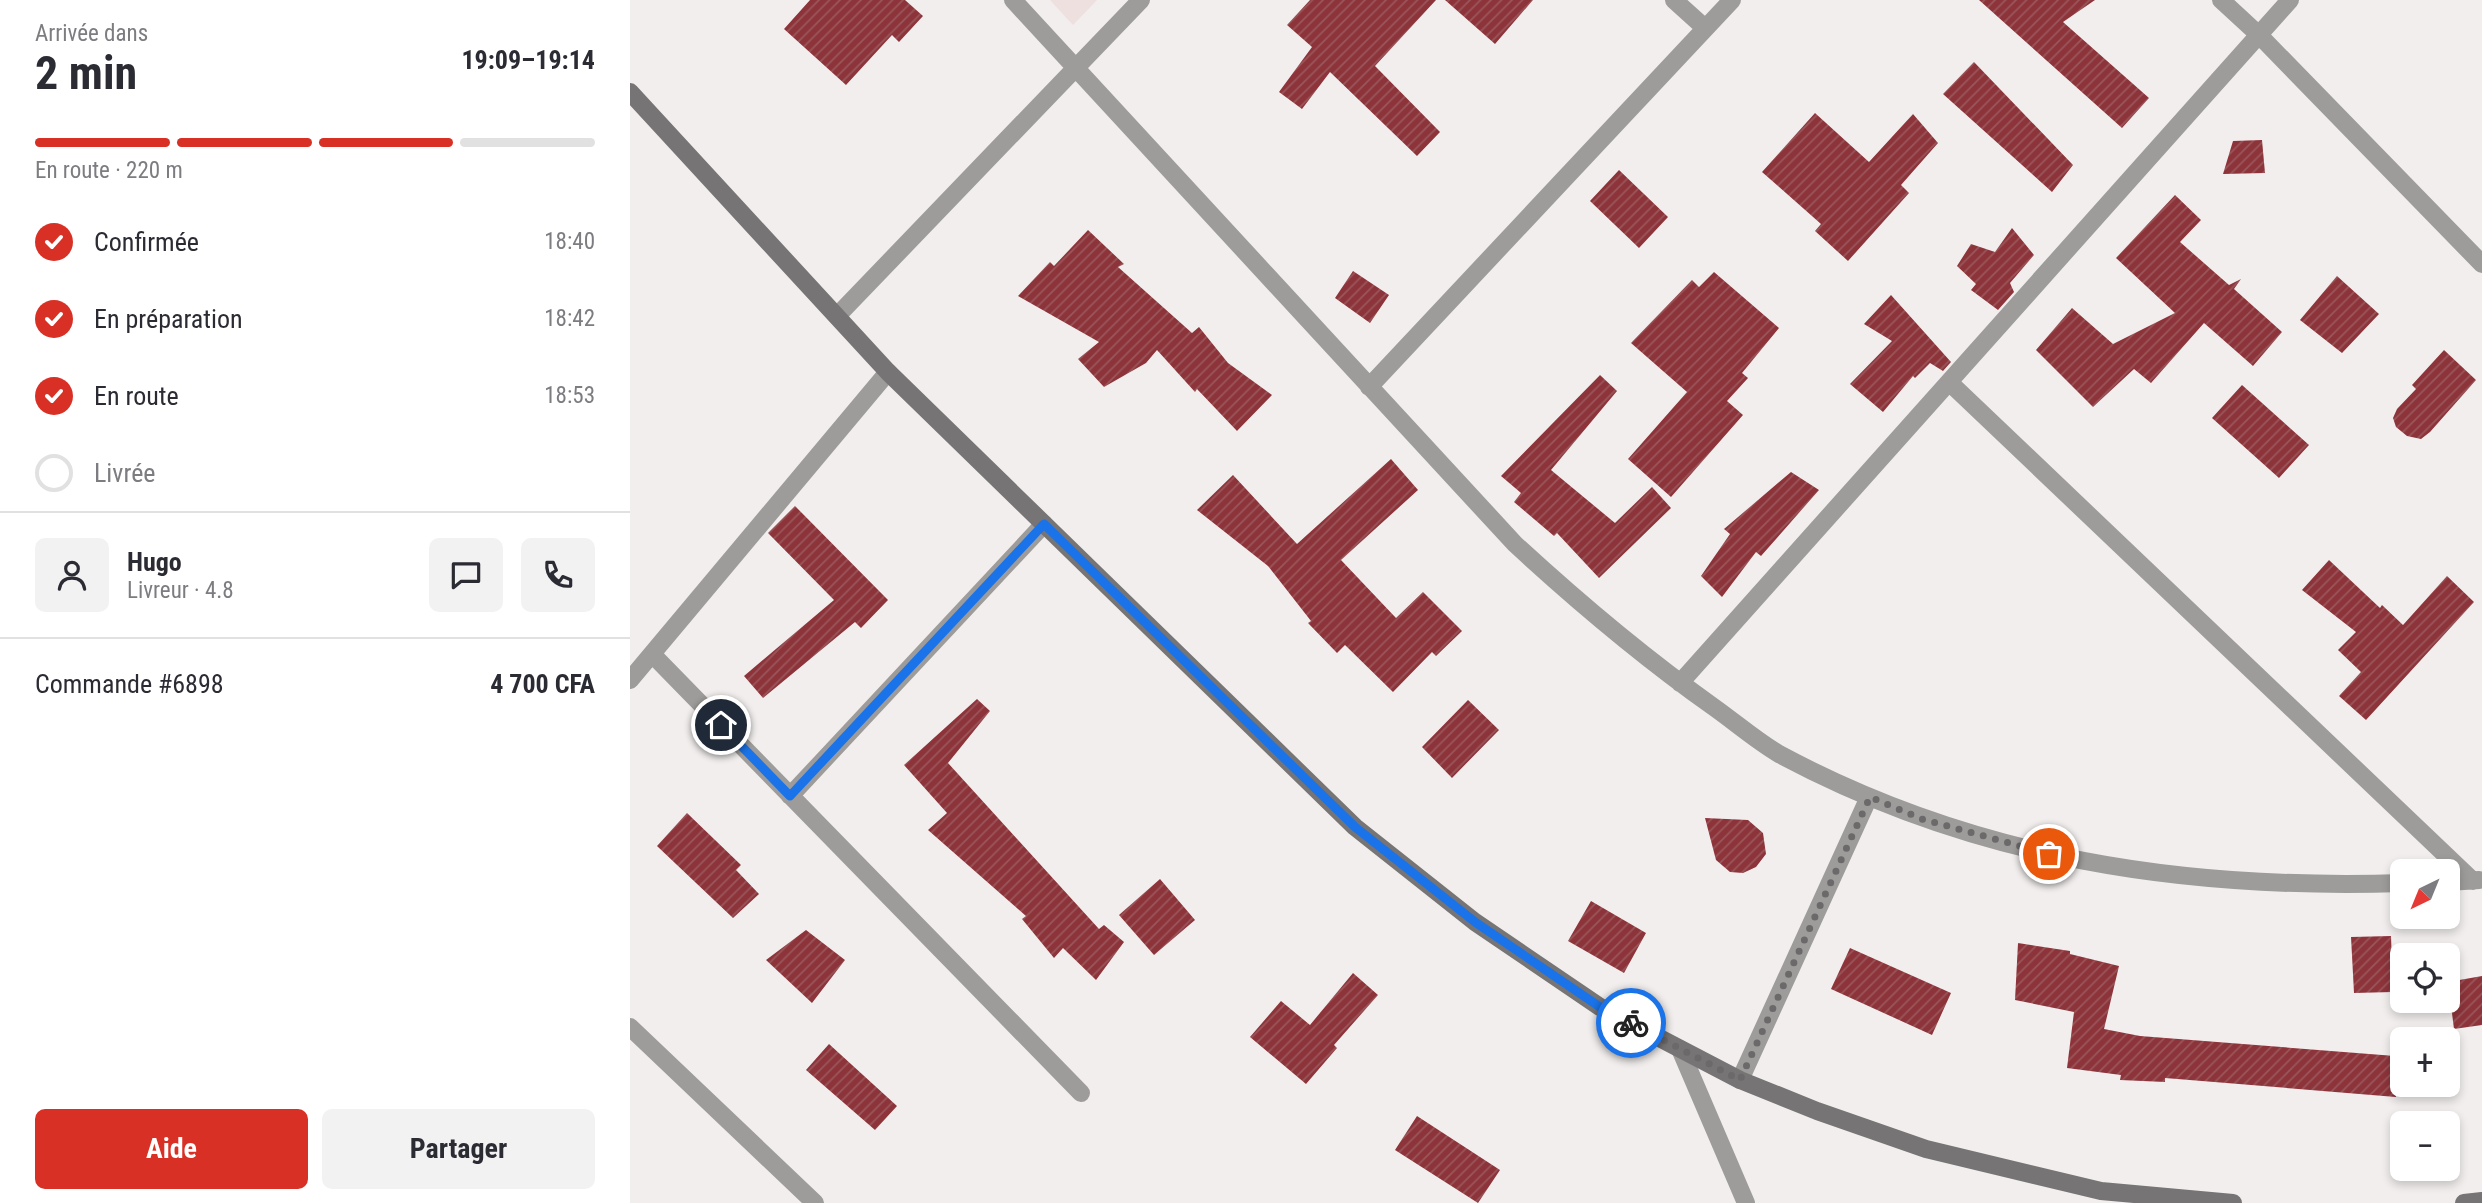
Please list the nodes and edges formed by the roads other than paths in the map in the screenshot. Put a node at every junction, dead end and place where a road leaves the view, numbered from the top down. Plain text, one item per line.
1 (1013, 0) edge
2 (1141, 0) edge
3 (1674, 0) edge
4 (1731, 0) edge
5 (2221, 0) edge
6 (2290, 0) edge
7 (1705, 28) junction
8 (2259, 35) junction
9 (1075, 68) junction
10 (630, 92) edge
11 (2473, 246) edge
12 (2482, 264) edge
13 (837, 316) junction
14 (888, 372) junction
15 (1949, 382) junction
16 (1369, 387) junction
17 (1044, 524) junction
18 (652, 654) junction
19 (630, 680) edge
20 (1680, 683) junction
21 (790, 796) junction
22 (1870, 797) junction
23 (2477, 880) edge
24 (2390, 883) edge
25 (630, 1027) edge
26 (1680, 1049) junction
27 (1740, 1080) junction
28 (1081, 1093) dead end
29 (2482, 1201) edge
30 (815, 1203) edge
31 (1746, 1203) edge
32 (2233, 1203) edge
33 (2464, 1203) edge

1 - 9 street
2 - 9 street
3 - 7 street
4 - 7 street
5 - 8 street
6 - 8 street
7 - 16 street
8 - 11 street
8 - 15 street
9 - 13 street
9 - 16 street
10 - 13 street
11 - 12 street
13 - 14 street
14 - 17 street
14 - 18 street
15 - 20 street
15 - 23 street
16 - 20 street
17 - 21 street
17 - 26 street
18 - 19 street
18 - 21 street
20 - 22 street
21 - 28 street
22 - 24 street
22 - 27 street
25 - 30 street
26 - 27 street
26 - 31 street
27 - 32 street
29 - 33 street

